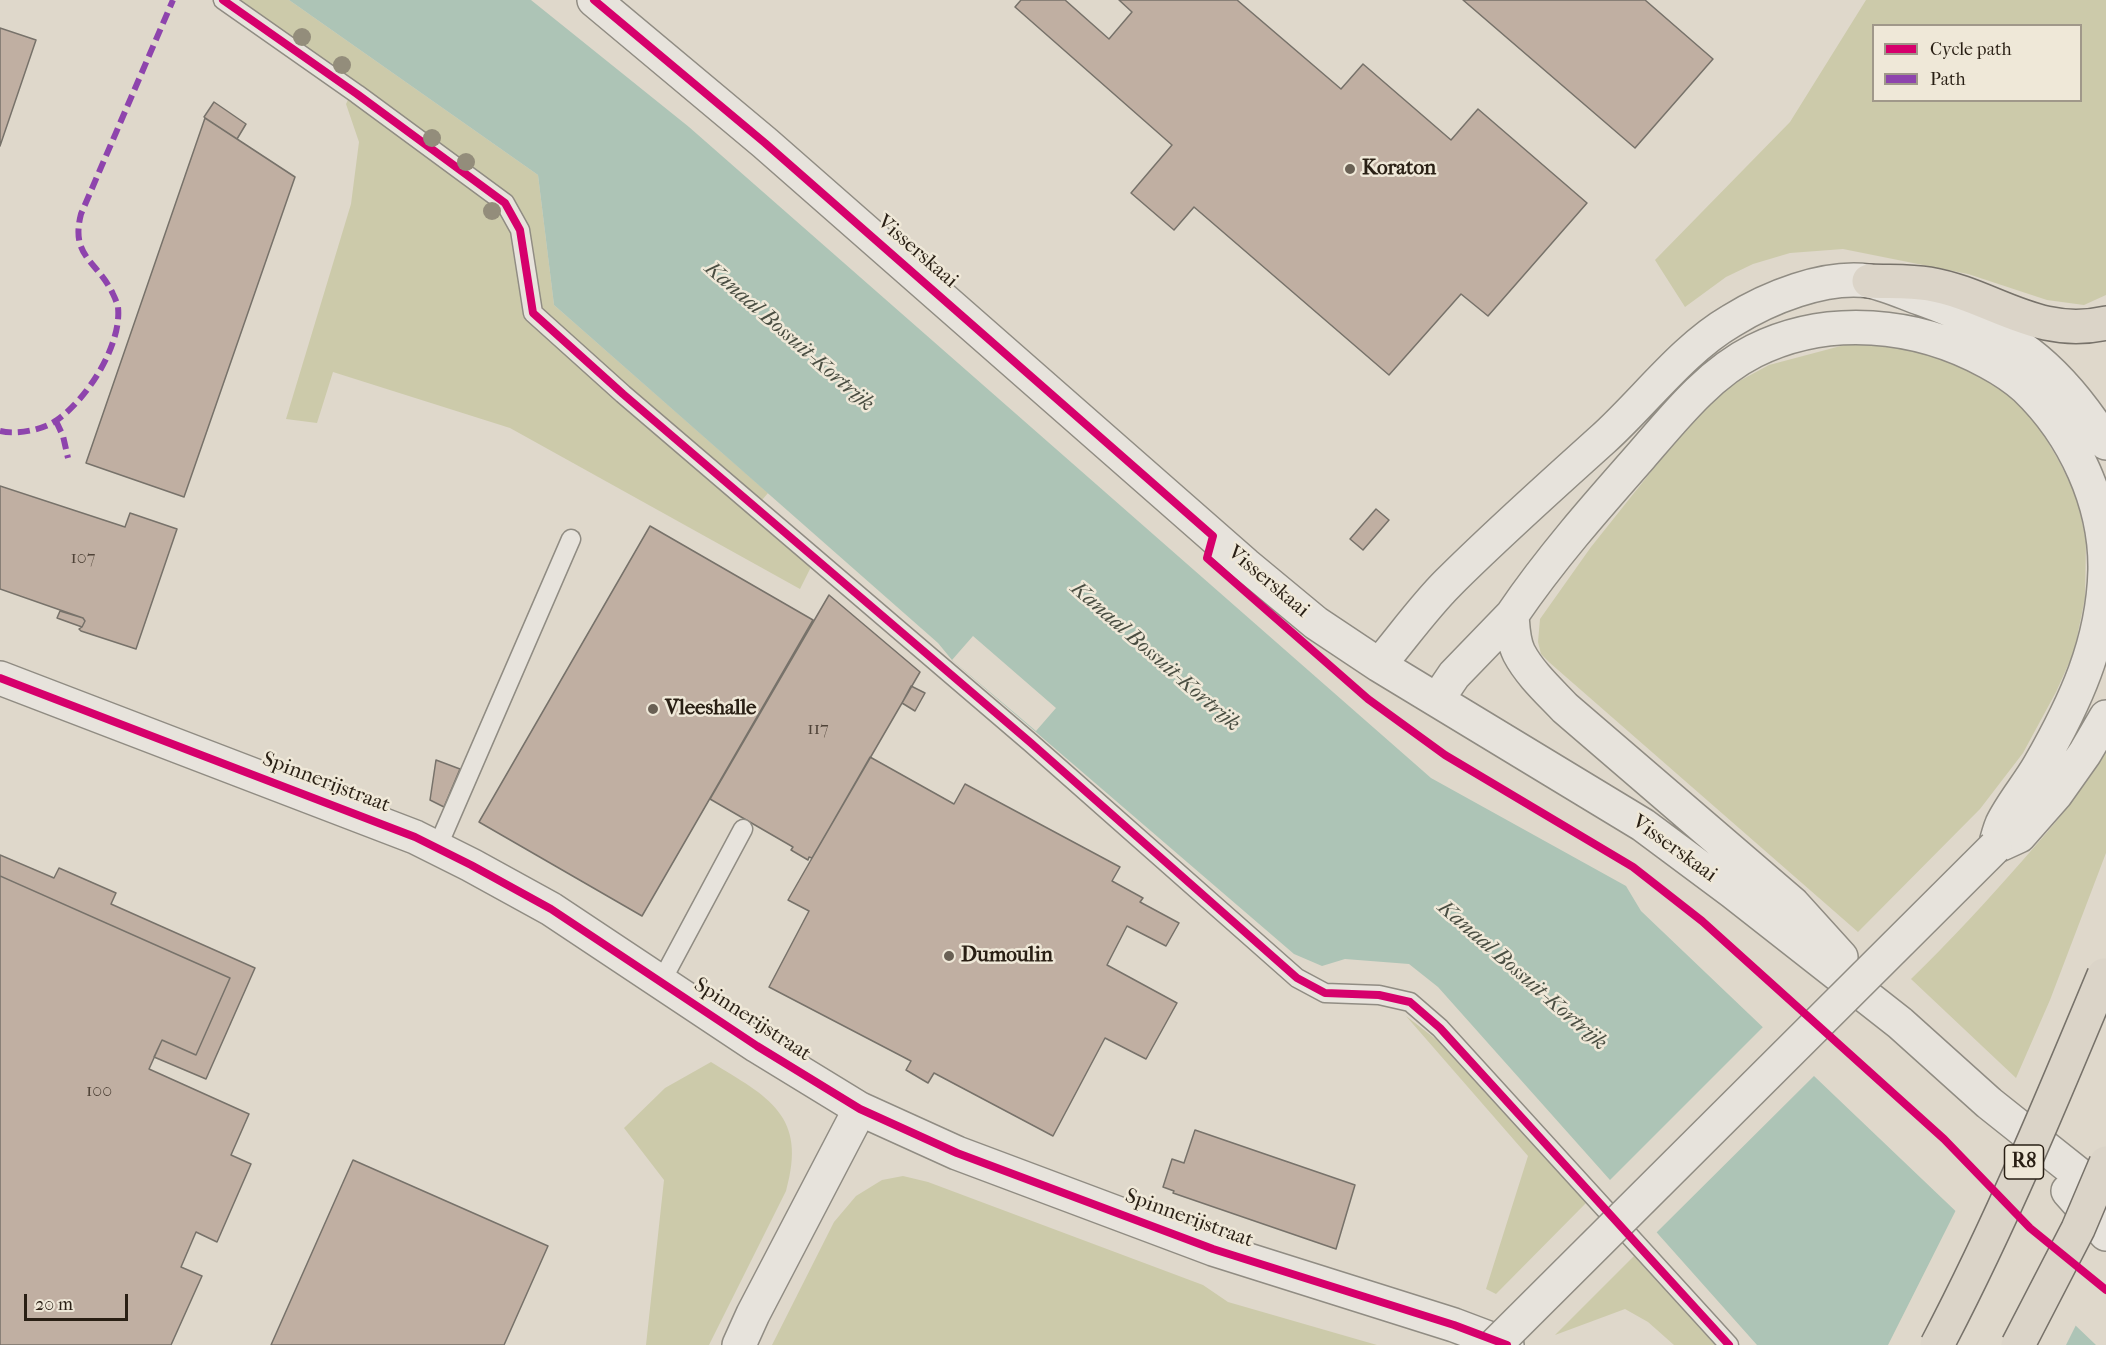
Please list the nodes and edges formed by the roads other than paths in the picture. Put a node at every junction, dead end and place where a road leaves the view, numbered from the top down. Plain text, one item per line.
1 (223, 0) edge
2 (594, 0) edge
3 (1869, 281) junction
4 (2106, 322) edge
5 (2106, 443) edge
6 (572, 539) dead end
7 (2104, 599) edge
8 (1512, 615) junction
9 (1379, 665) junction
10 (0, 678) edge
11 (1437, 700) junction
12 (2106, 717) edge
13 (743, 829) dead end
14 (1995, 847) junction
15 (437, 848) junction
16 (2105, 972) edge
17 (661, 982) junction
18 (1900, 1023) junction
19 (1989, 1103) junction
20 (860, 1109) junction
21 (2106, 1163) edge
22 (2106, 1196) edge
23 (2106, 1234) edge
24 (739, 1345) edge
25 (1495, 1345) edge
26 (1507, 1345) edge
27 (1729, 1345) edge
28 (1937, 1345) edge
29 (2018, 1345) edge

1 - 27 lane
2 - 9 street, Visserskaai
3 - 4 highway
3 - 5 street
3 - 9 street
6 - 15 lane
7 - 8 street
7 - 14 street
8 - 11 street
8 - 18 street
9 - 11 street, Visserskaai
10 - 15 street, Spinnerijstraat
11 - 18 street, Visserskaai
12 - 14 street
13 - 17 lane
14 - 25 street, bridge
15 - 17 street, Spinnerijstraat
16 - 28 highway, R8, bridge
17 - 20 street, Spinnerijstraat
18 - 19 street, Visserskaai
19 - 22 street, Visserskaai
19 - 23 street, Visserskaai
20 - 24 street
20 - 26 street, Spinnerijstraat
21 - 29 highway, bridge

